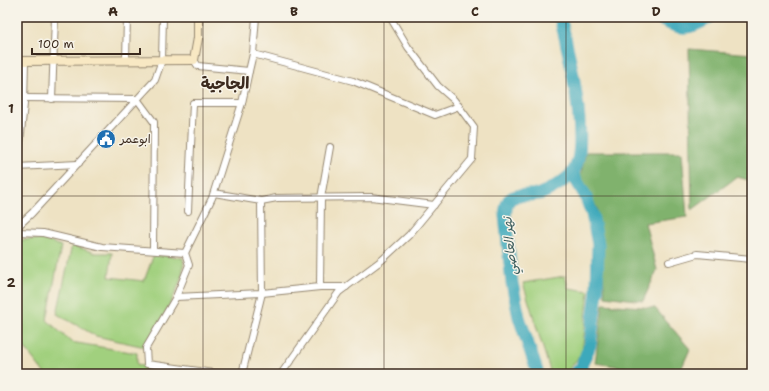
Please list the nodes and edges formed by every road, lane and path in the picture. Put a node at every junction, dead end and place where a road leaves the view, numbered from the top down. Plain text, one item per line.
1 (54, 17) edge
2 (127, 17) edge
3 (163, 17) edge
4 (198, 17) edge
5 (256, 17) edge
6 (390, 17) edge
7 (253, 54) junction
8 (21, 60) edge
9 (53, 60) junction
10 (126, 60) junction
11 (162, 60) junction
12 (194, 60) junction
13 (249, 71) junction
14 (24, 98) junction
15 (52, 99) junction
16 (137, 99) junction
17 (242, 103) junction
18 (459, 106) junction
19 (330, 147) dead end
20 (78, 164) junction
21 (17, 167) edge
22 (17, 171) edge
23 (214, 194) junction
24 (321, 198) junction
25 (261, 202) junction
26 (434, 205) junction
27 (188, 211) dead end
28 (17, 227) edge
29 (17, 232) edge
30 (153, 250) junction
31 (185, 253) junction
32 (752, 259) edge
33 (669, 262) dead end
34 (320, 287) junction
35 (346, 287) junction
36 (262, 293) junction
37 (176, 297) junction
38 (220, 374) edge
39 (242, 374) edge
40 (281, 374) edge

1 - 9 street
2 - 10 street
3 - 11 street
4 - 12 street
5 - 7 street
6 - 18 street
7 - 13 street
7 - 18 street
8 - 9 street
8 - 14 street
9 - 10 street
9 - 15 street
10 - 11 street
11 - 12 street
11 - 16 street
12 - 13 street
13 - 17 street
14 - 15 street
14 - 21 street
15 - 16 street
16 - 20 street
16 - 30 street
17 - 23 street
17 - 27 street
18 - 26 street
19 - 24 street
20 - 21 street
20 - 28 street
21 - 22 street
23 - 25 street
23 - 31 street
24 - 25 street
24 - 26 street
24 - 34 street
25 - 36 street
26 - 35 street
29 - 30 street
30 - 31 street
31 - 37 street
32 - 33 street
34 - 35 street
34 - 36 street
35 - 40 street
36 - 37 street
36 - 39 street
37 - 38 street

